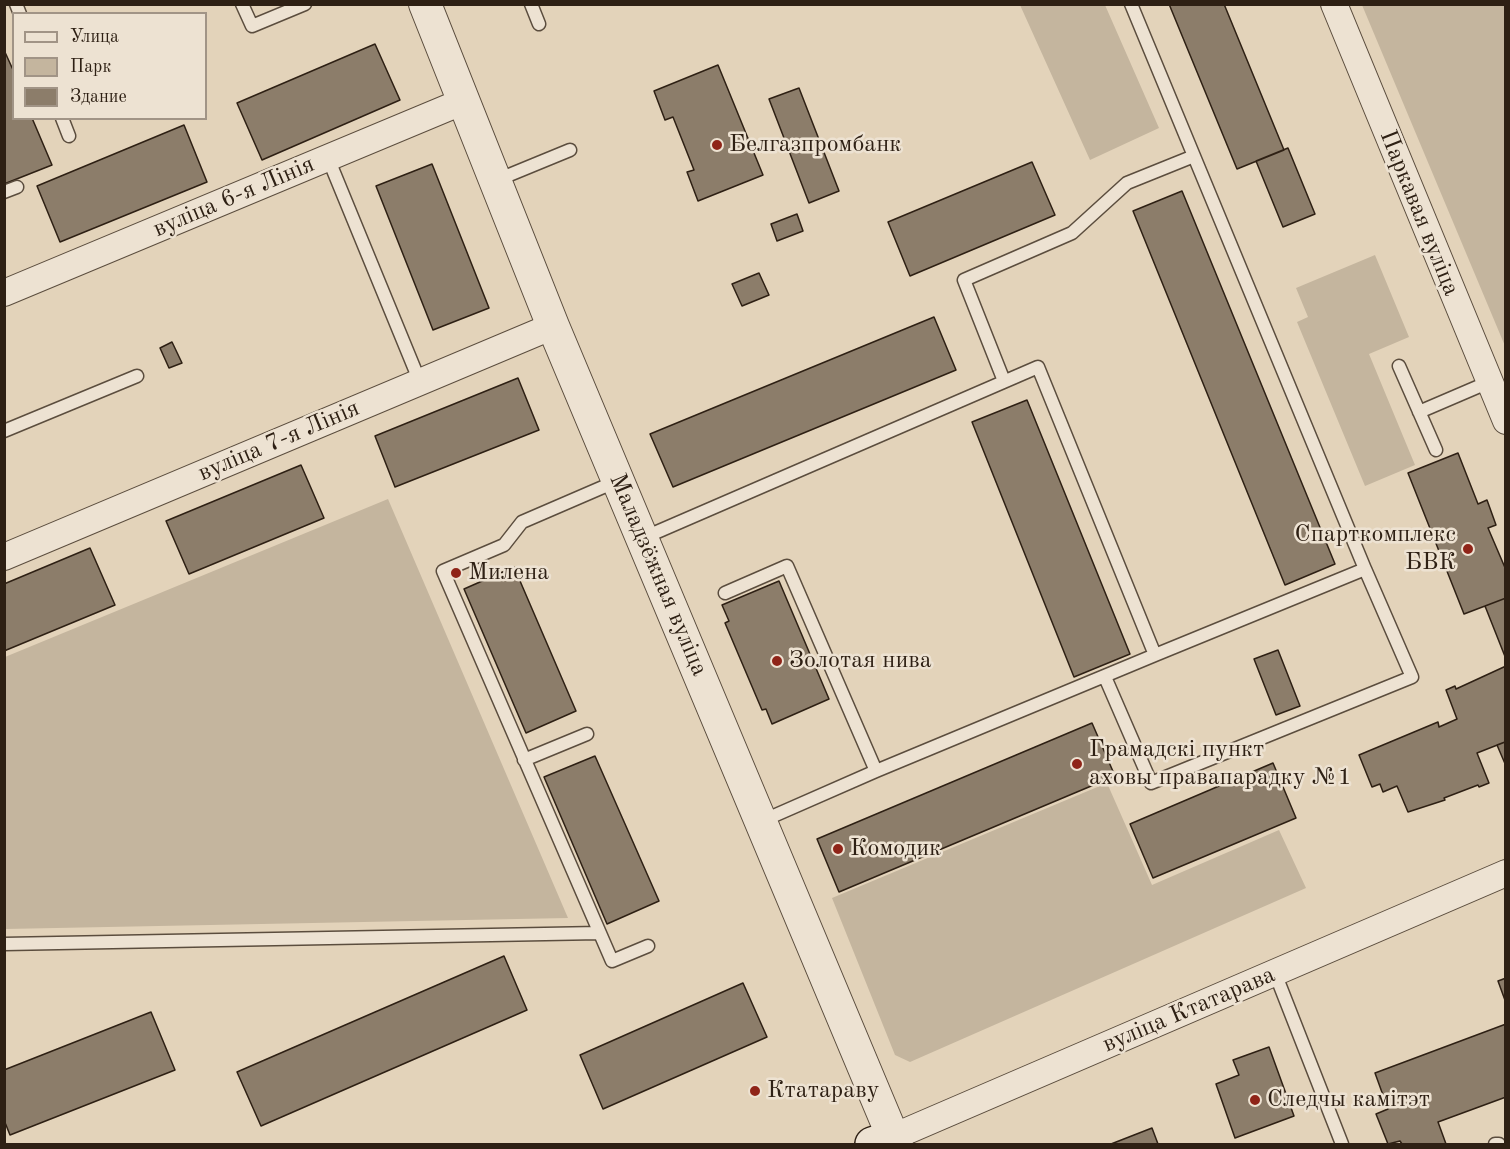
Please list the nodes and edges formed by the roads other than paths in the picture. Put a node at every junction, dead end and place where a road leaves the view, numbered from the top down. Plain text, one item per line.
1 (242, 4) edge
2 (305, 4) edge
3 (425, 4) edge
4 (531, 4) edge
5 (1131, 4) edge
6 (1334, 4) edge
7 (539, 24) dead end
8 (464, 101) junction
9 (63, 120) edge
10 (69, 136) dead end
11 (570, 150) dead end
12 (1194, 156) junction
13 (328, 158) junction
14 (496, 180) junction
15 (17, 187) dead end
16 (4, 192) edge
17 (4, 293) edge
18 (553, 326) junction
19 (1399, 366) dead end
20 (137, 376) dead end
21 (1004, 381) junction
22 (420, 382) junction
23 (1488, 382) junction
24 (1419, 412) junction
25 (1506, 421) edge
26 (4, 431) edge
27 (1436, 450) dead end
28 (618, 480) junction
29 (642, 539) junction
30 (4, 557) edge
31 (1365, 568) junction
32 (725, 593) dead end
33 (1155, 655) junction
34 (1105, 676) junction
35 (587, 734) dead end
36 (524, 760) junction
37 (876, 771) junction
38 (762, 821) junction
39 (1506, 873) edge
40 (599, 933) junction
41 (4, 944) edge
42 (648, 946) dead end
43 (1275, 973) junction
44 (887, 1142) edge
45 (1337, 1143) edge

1 - 2 lane
3 - 8 street, Маладзёжная вуліца
4 - 7 lane
5 - 12 lane
6 - 23 street, Паркавая вуліца
8 - 13 street, вуліца 6-я Лінія
8 - 14 street, Маладзёжная вуліца
9 - 10 lane
11 - 14 lane
12 - 21 lane
12 - 31 lane
13 - 17 street, вуліца 6-я Лінія
13 - 22 lane
14 - 18 street, Маладзёжная вуліца
15 - 16 lane
18 - 22 street, вуліца 7-я Лінія
18 - 28 street, Маладзёжная вуліца
19 - 24 lane
20 - 26 lane
21 - 29 lane
21 - 33 lane
22 - 30 street, вуліца 7-я Лінія
23 - 24 lane
23 - 25 street, Паркавая вуліца
24 - 27 lane
28 - 29 street, Маладзёжная вуліца
28 - 36 lane
29 - 38 street, Маладзёжная вуліца
31 - 33 lane
31 - 34 lane
32 - 37 lane
33 - 34 lane
34 - 37 lane
35 - 36 lane
36 - 40 lane
37 - 38 lane
38 - 44 street, Маладзёжная вуліца
39 - 43 street, вуліца Ктатарава
40 - 41 lane
40 - 42 lane
43 - 44 street, вуліца Ктатарава
43 - 45 lane

